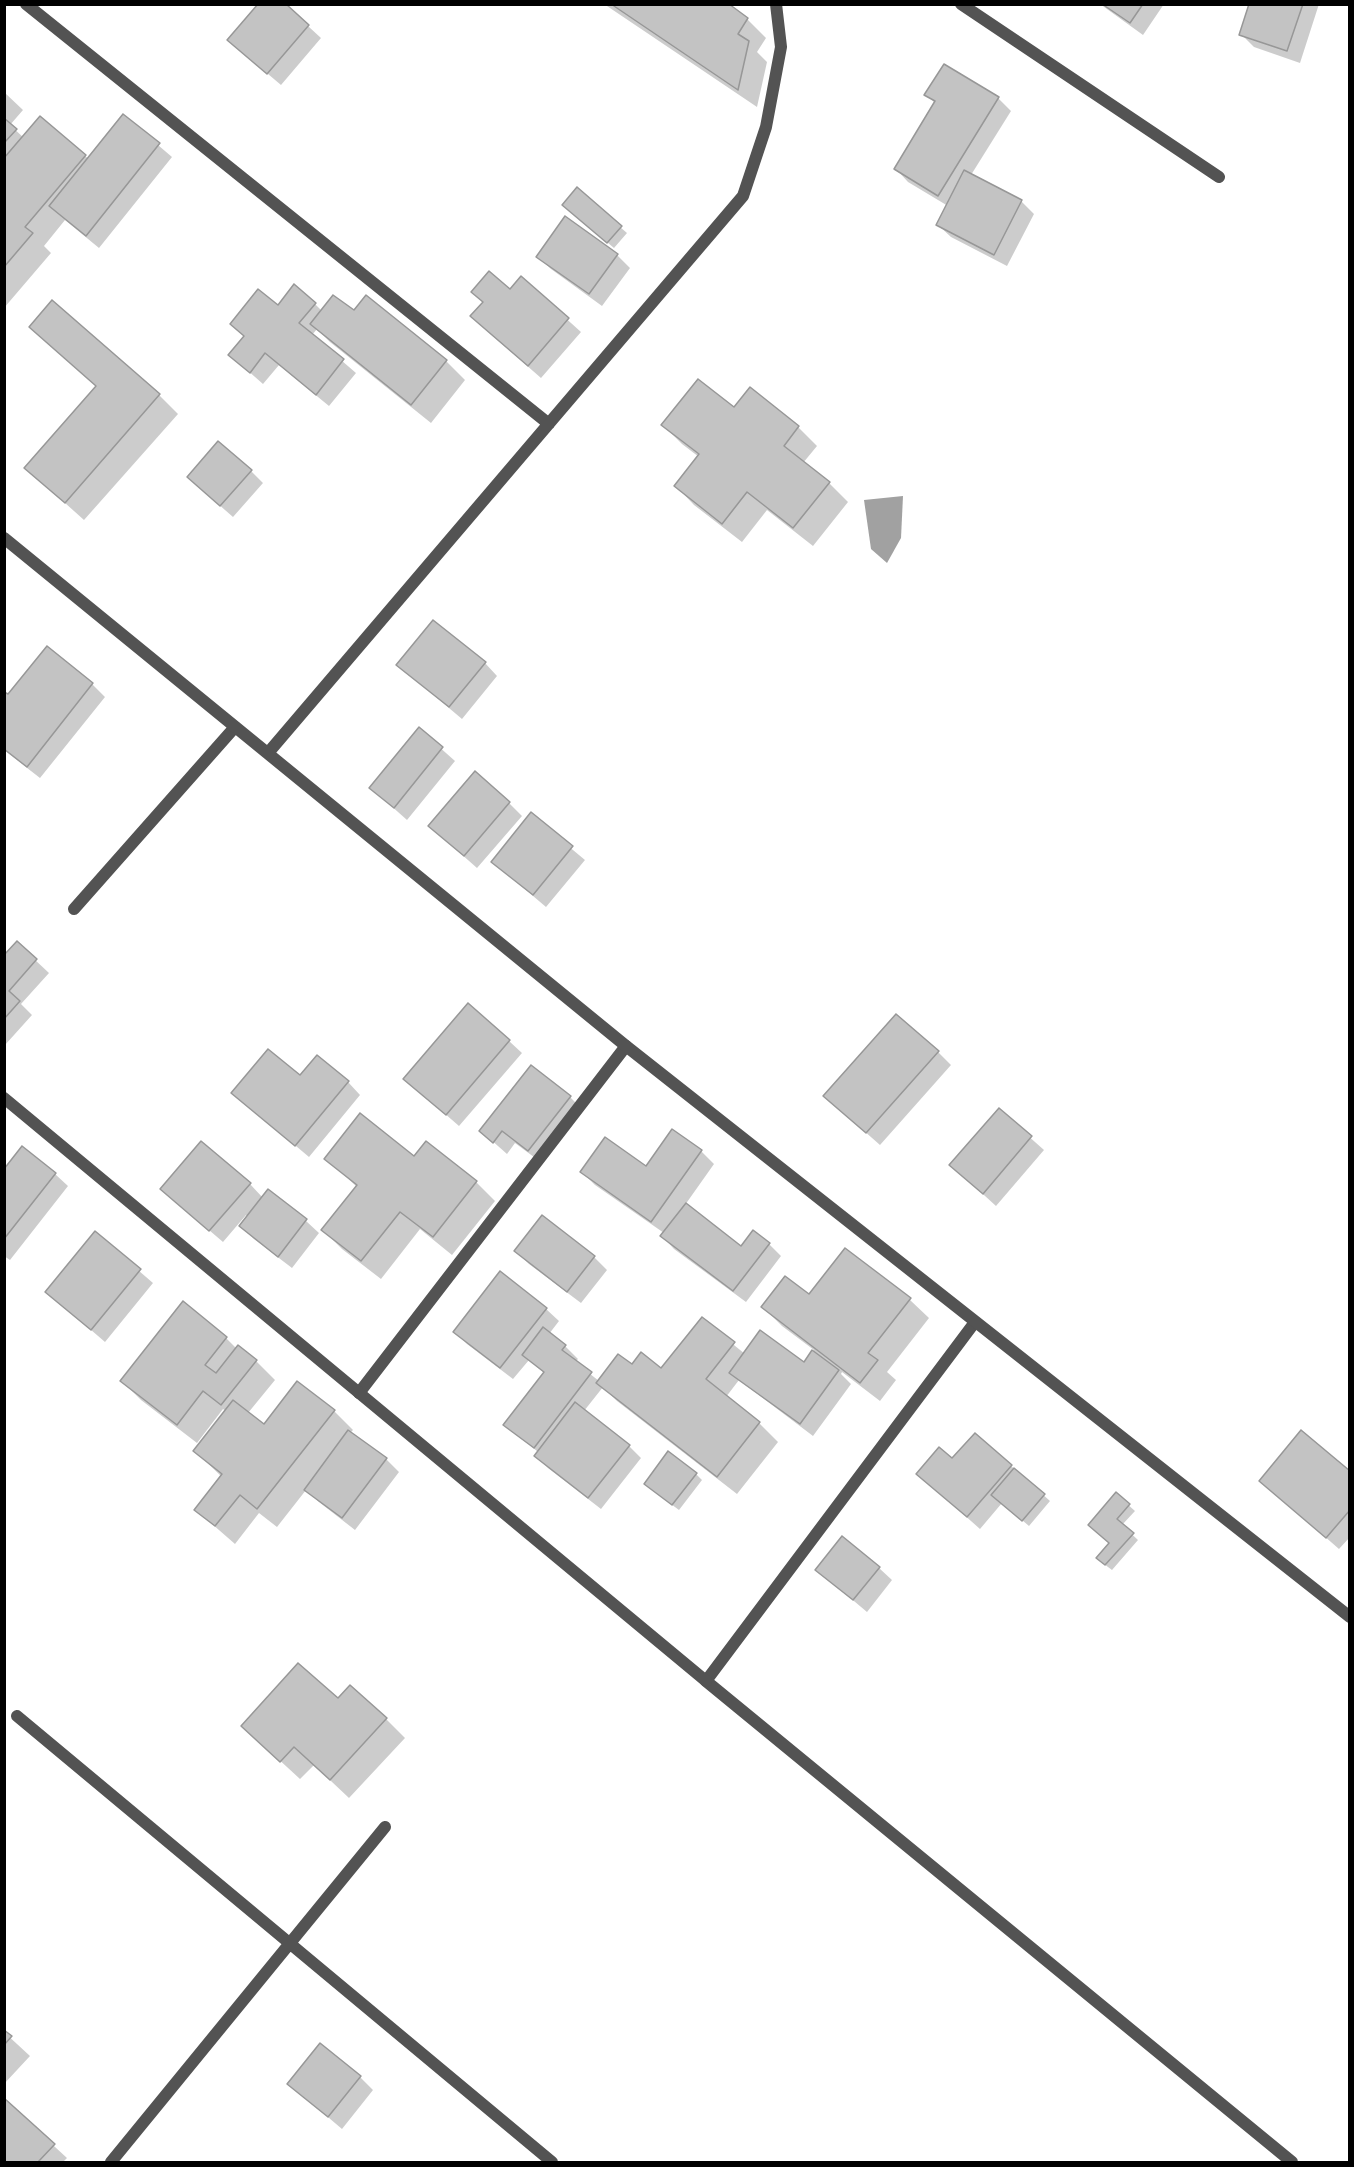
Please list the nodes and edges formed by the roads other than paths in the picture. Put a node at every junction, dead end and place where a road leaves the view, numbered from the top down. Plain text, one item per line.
1 (26, 4) edge
2 (776, 4) edge
3 (961, 4) edge
4 (1219, 177) dead end
5 (549, 424) junction
6 (4, 538) edge
7 (235, 727) junction
8 (268, 753) junction
9 (74, 909) dead end
10 (626, 1046) junction
11 (4, 1098) edge
12 (975, 1322) junction
13 (359, 1393) junction
14 (1350, 1617) edge
15 (706, 1681) junction
16 (17, 1716) dead end
17 (385, 1827) dead end
18 (290, 1944) junction
19 (111, 2163) edge
20 (552, 2163) edge
21 (1293, 2163) edge

1 - 5 street
2 - 5 street
3 - 4 street
5 - 8 street
6 - 7 street
7 - 8 street
7 - 9 street
8 - 10 street
10 - 12 street
10 - 13 street
11 - 13 street
12 - 14 street
12 - 15 street
13 - 15 street
15 - 21 street
16 - 18 street
17 - 18 street
18 - 19 street
18 - 20 street

